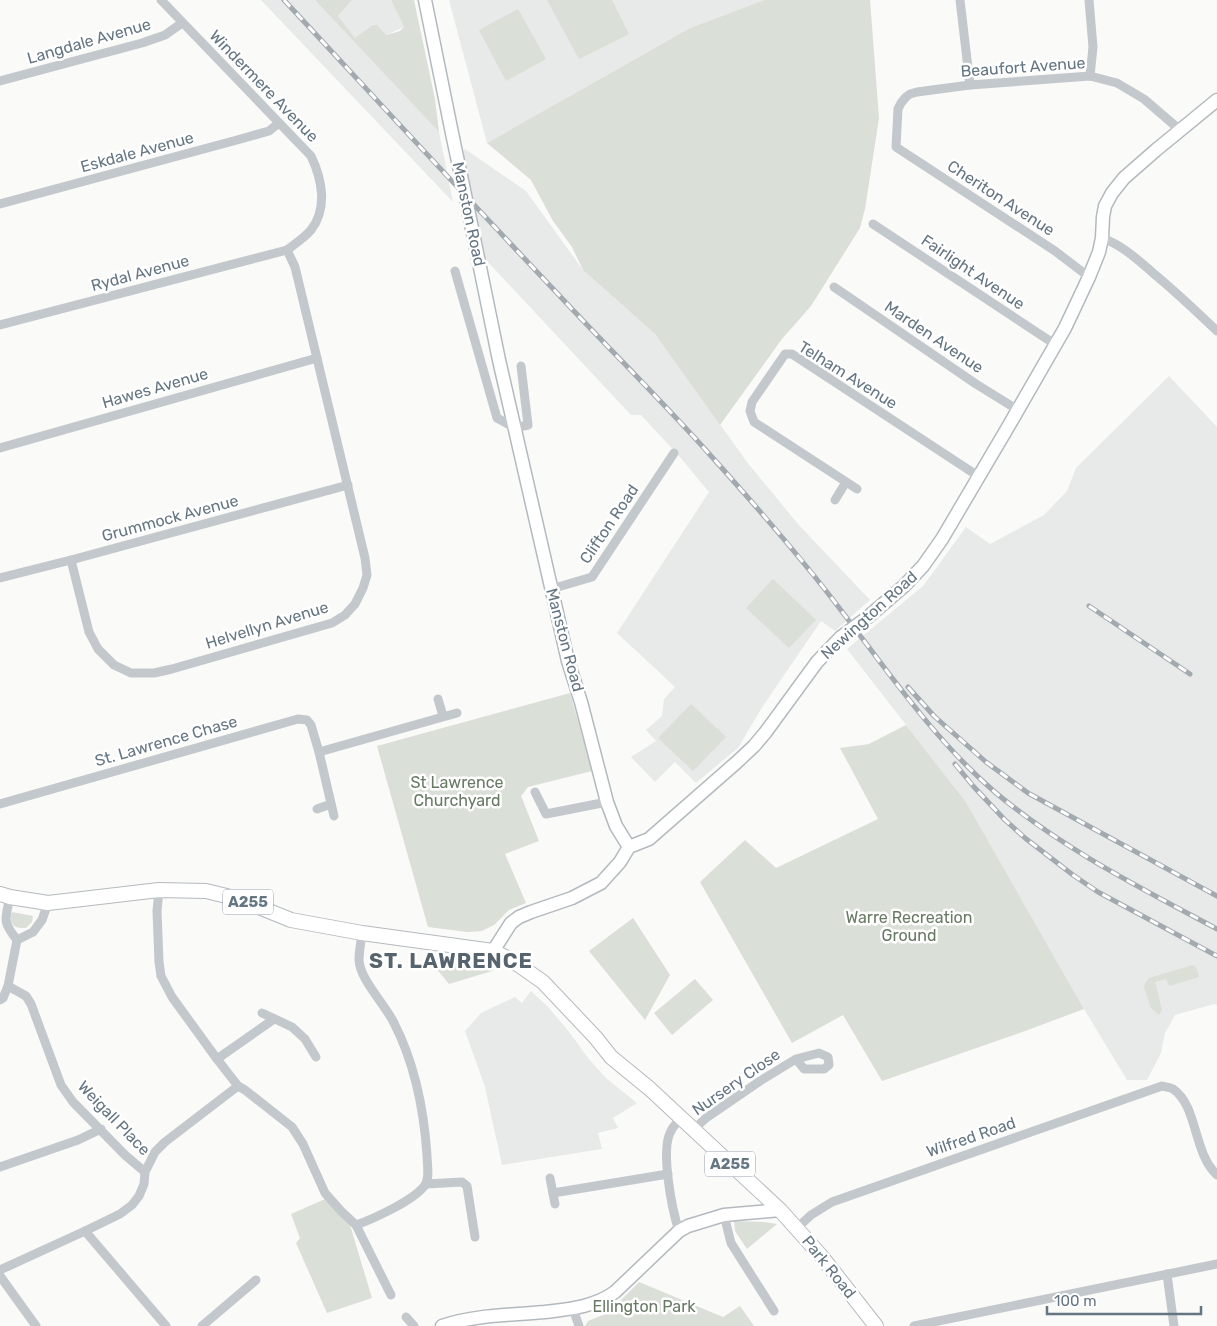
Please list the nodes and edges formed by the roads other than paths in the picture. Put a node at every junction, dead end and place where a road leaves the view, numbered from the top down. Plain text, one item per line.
1 (161, 0) edge
2 (425, 0) edge
3 (960, 0) edge
4 (1089, 0) edge
5 (182, 23) junction
6 (1090, 76) junction
7 (0, 81) edge
8 (970, 85) junction
9 (1215, 104) edge
10 (279, 123) junction
11 (1180, 130) junction
12 (896, 147) joint
13 (0, 204) edge
14 (873, 224) dead end
15 (1102, 238) junction
16 (287, 250) junction
17 (455, 272) dead end
18 (1089, 276) junction
19 (834, 288) dead end
20 (0, 325) edge
21 (1217, 330) edge
22 (1056, 345) junction
23 (317, 358) junction
24 (521, 366) dead end
25 (1018, 410) junction
26 (515, 428) junction
27 (0, 448) edge
28 (674, 453) dead end
29 (978, 476) junction
30 (846, 482) junction
31 (348, 485) junction
32 (857, 489) dead end
33 (835, 500) dead end
34 (71, 560) junction
35 (0, 578) edge
36 (551, 589) junction
37 (438, 699) dead end
38 (457, 713) dead end
39 (443, 716) junction
40 (319, 752) junction
41 (535, 792) dead end
42 (607, 802) junction
43 (0, 804) edge
44 (331, 804) junction
45 (317, 809) dead end
46 (334, 816) dead end
47 (629, 847) junction
48 (159, 890) junction
49 (5, 896) edge
50 (48, 903) junction
51 (362, 933) junction
52 (17, 940) junction
53 (493, 951) junction
54 (8, 986) junction
55 (0, 1000) edge
56 (262, 1013) dead end
57 (274, 1018) junction
58 (316, 1057) dead end
59 (217, 1059) junction
60 (796, 1059) dead end
61 (238, 1086) junction
62 (681, 1119) junction
63 (101, 1130) junction
64 (693, 1130) junction
65 (0, 1167) edge
66 (145, 1172) junction
67 (668, 1174) junction
68 (1217, 1175) edge
69 (550, 1178) dead end
70 (426, 1184) junction
71 (553, 1193) junction
72 (555, 1204) dead end
73 (780, 1210) junction
74 (724, 1215) junction
75 (356, 1225) junction
76 (797, 1228) junction
77 (85, 1231) junction
78 (678, 1231) junction
79 (475, 1236) dead end
80 (1217, 1264) edge
81 (0, 1270) edge
82 (1167, 1274) junction
83 (0, 1276) edge
84 (256, 1280) dead end
85 (391, 1294) dead end
86 (573, 1309) junction
87 (774, 1311) dead end
88 (406, 1317) dead end
89 (36, 1326) edge
90 (166, 1326) edge
91 (202, 1326) edge
92 (414, 1326) edge
93 (442, 1326) edge
94 (579, 1326) edge
95 (876, 1326) edge
96 (914, 1326) edge
97 (1174, 1326) edge

1 - 5 street, Windermere Avenue
2 - 26 main road, Manston Road, bridge
3 - 8 street
4 - 6 street
5 - 7 street, Langdale Avenue
5 - 10 street, Windermere Avenue
6 - 8 street, Beaufort Avenue
6 - 11 street, Beaufort Avenue
8 - 12 street, Beaufort Avenue
9 - 11 main road, Newington Road
10 - 13 street, Eskdale Avenue
10 - 16 street, Windermere Avenue
11 - 15 main road, Newington Road
12 - 18 street, Cheriton Avenue
14 - 22 street, Fairlight Avenue
15 - 18 main road, Newington Road
15 - 21 street
16 - 20 street, Rydal Avenue
16 - 23 street, Helvellyn Avenue
17 - 26 street, Manston Road
18 - 22 main road, Newington Road
19 - 25 street, Marden Avenue
22 - 25 main road, Newington Road
23 - 27 street, Hawes Avenue
23 - 31 street, Helvellyn Avenue
24 - 26 street
25 - 29 main road, Newington Road
26 - 36 main road, Manston Road
28 - 36 street, Clifton Road
29 - 30 street, Telham Avenue
29 - 47 main road, Newington Road, bridge
30 - 32 street, Telham Avenue
30 - 33 street
31 - 34 street, Grummock Avenue
31 - 34 street, Helvellyn Avenue
34 - 35 street, Grummock Avenue
36 - 42 main road, Manston Road
37 - 39 street
38 - 39 street
39 - 40 street
40 - 43 street, St. Lawrence Chase
40 - 44 street, St. Lawrence Chase
41 - 42 street
42 - 47 main road, Manston Road
44 - 45 street
44 - 46 street, St. Lawrence Chase
47 - 53 main road, Newington Road
48 - 50 main road, A255
48 - 51 main road, A255
48 - 59 street
49 - 50 main road, A255
49 - 52 street
50 - 52 street
51 - 53 main road, A255
51 - 70 street
52 - 54 street
53 - 62 main road, A255
54 - 55 street
54 - 63 street, Weigall Place
56 - 57 street
57 - 58 street
57 - 59 street
59 - 61 street
60 - 64 street, Nursery Close
61 - 66 street
61 - 75 street
62 - 64 main road, A255
62 - 67 street
63 - 65 street
63 - 66 street, Weigall Place
64 - 73 main road, A255
66 - 77 street
67 - 71 street
67 - 78 street
68 - 76 street, Wilfred Road
69 - 71 street
70 - 75 street
70 - 79 street
71 - 72 street
73 - 74 main road
73 - 76 main road, Park Road / A255
74 - 78 main road
74 - 87 street
75 - 85 street
76 - 95 main road, Park Road / A255
77 - 81 street
77 - 90 street
78 - 86 main road
80 - 82 street
82 - 96 street
82 - 97 street
83 - 89 street
84 - 91 street
86 - 93 main road
86 - 94 street
88 - 92 street

